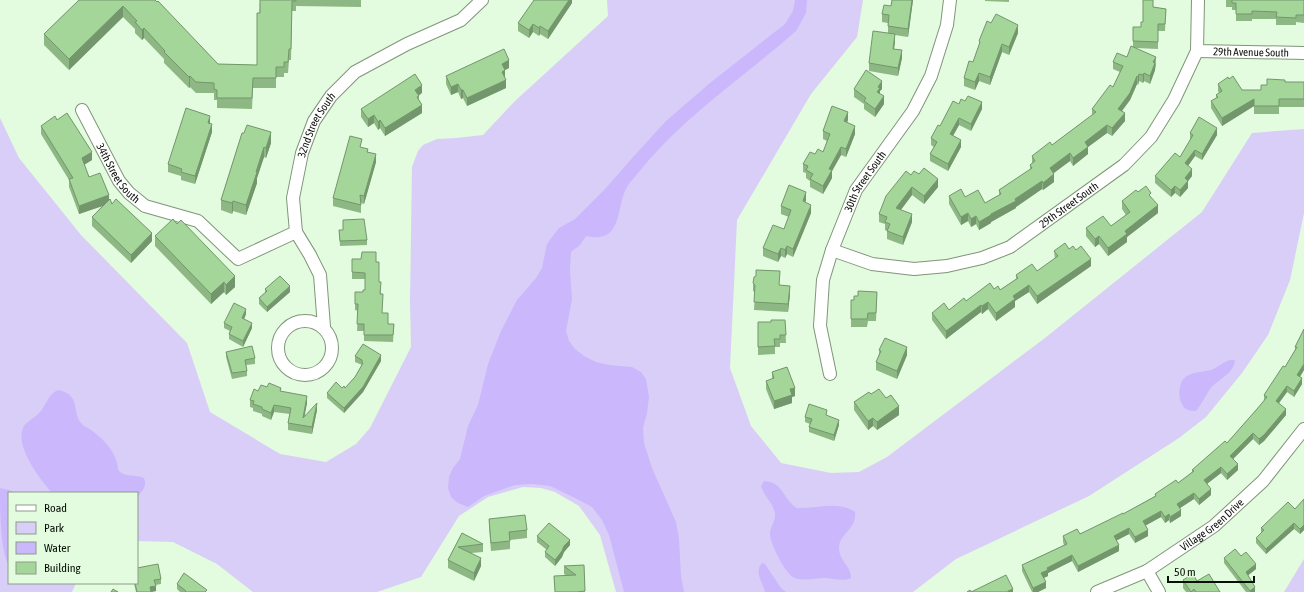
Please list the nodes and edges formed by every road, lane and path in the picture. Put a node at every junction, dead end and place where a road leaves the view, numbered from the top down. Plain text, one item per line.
1 (482, 0) edge
2 (950, 0) edge
3 (1198, 0) edge
4 (1197, 51) junction
5 (1304, 53) edge
6 (82, 110) dead end
7 (296, 232) junction
8 (832, 250) junction
9 (324, 327) junction
10 (830, 374) dead end
11 (1304, 429) edge
12 (1147, 571) junction
13 (1097, 592) edge
14 (1159, 592) edge

1 - 7 street, 32nd Street South
2 - 8 street, 30th Street South
3 - 4 street, 29th Street South
4 - 5 street, 29th Avenue South
4 - 8 street, 29th Street South
6 - 7 street, 34th Street South
7 - 9 street, 32nd Street South
8 - 10 street, 30th Street South
9 - 9 street, 32nd Street South
11 - 12 street, Village Green Drive
12 - 13 street, Village Green Drive
12 - 14 street

